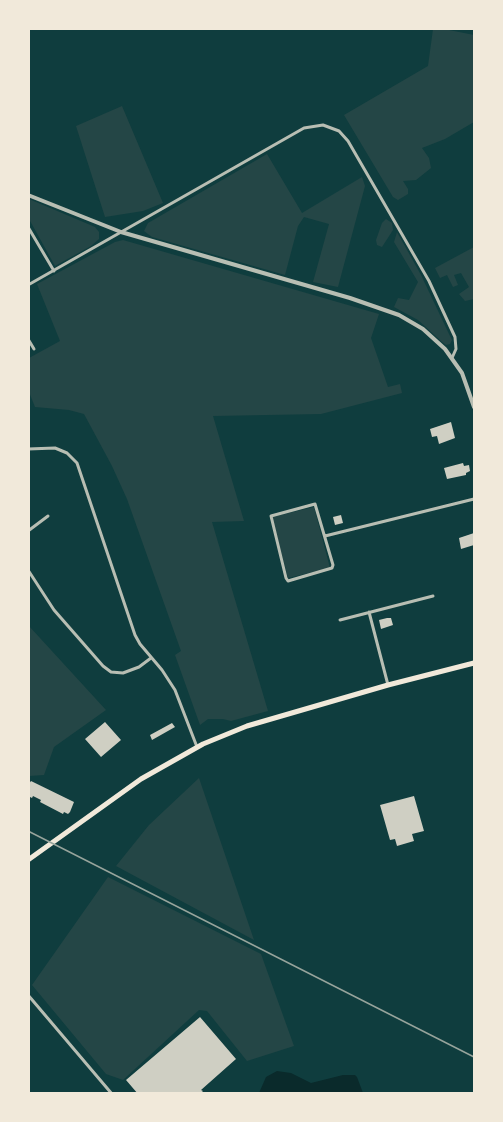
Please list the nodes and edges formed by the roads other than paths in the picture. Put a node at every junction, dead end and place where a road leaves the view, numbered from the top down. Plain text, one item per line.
1 (28, 195) edge
2 (28, 227) edge
3 (121, 232) junction
4 (54, 271) junction
5 (28, 285) edge
6 (28, 339) edge
7 (34, 349) dead end
8 (452, 358) junction
9 (474, 407) edge
10 (28, 449) edge
11 (474, 499) edge
12 (48, 516) dead end
13 (28, 531) edge
14 (325, 536) junction
15 (28, 570) edge
16 (433, 596) dead end
17 (369, 612) junction
18 (340, 620) dead end
19 (151, 658) junction
20 (474, 663) edge
21 (388, 685) junction
22 (197, 747) junction
23 (28, 860) edge
24 (28, 995) edge
25 (112, 1094) edge

1 - 3 street
2 - 4 street
3 - 4 street
3 - 8 street
3 - 8 street
4 - 5 street
6 - 7 street
8 - 9 street
10 - 19 street
11 - 14 street
12 - 13 street
14 - 14 street
15 - 19 street
16 - 17 street
17 - 18 street
17 - 21 street
19 - 22 street
20 - 21 main road
21 - 22 main road
22 - 23 main road
24 - 25 street

